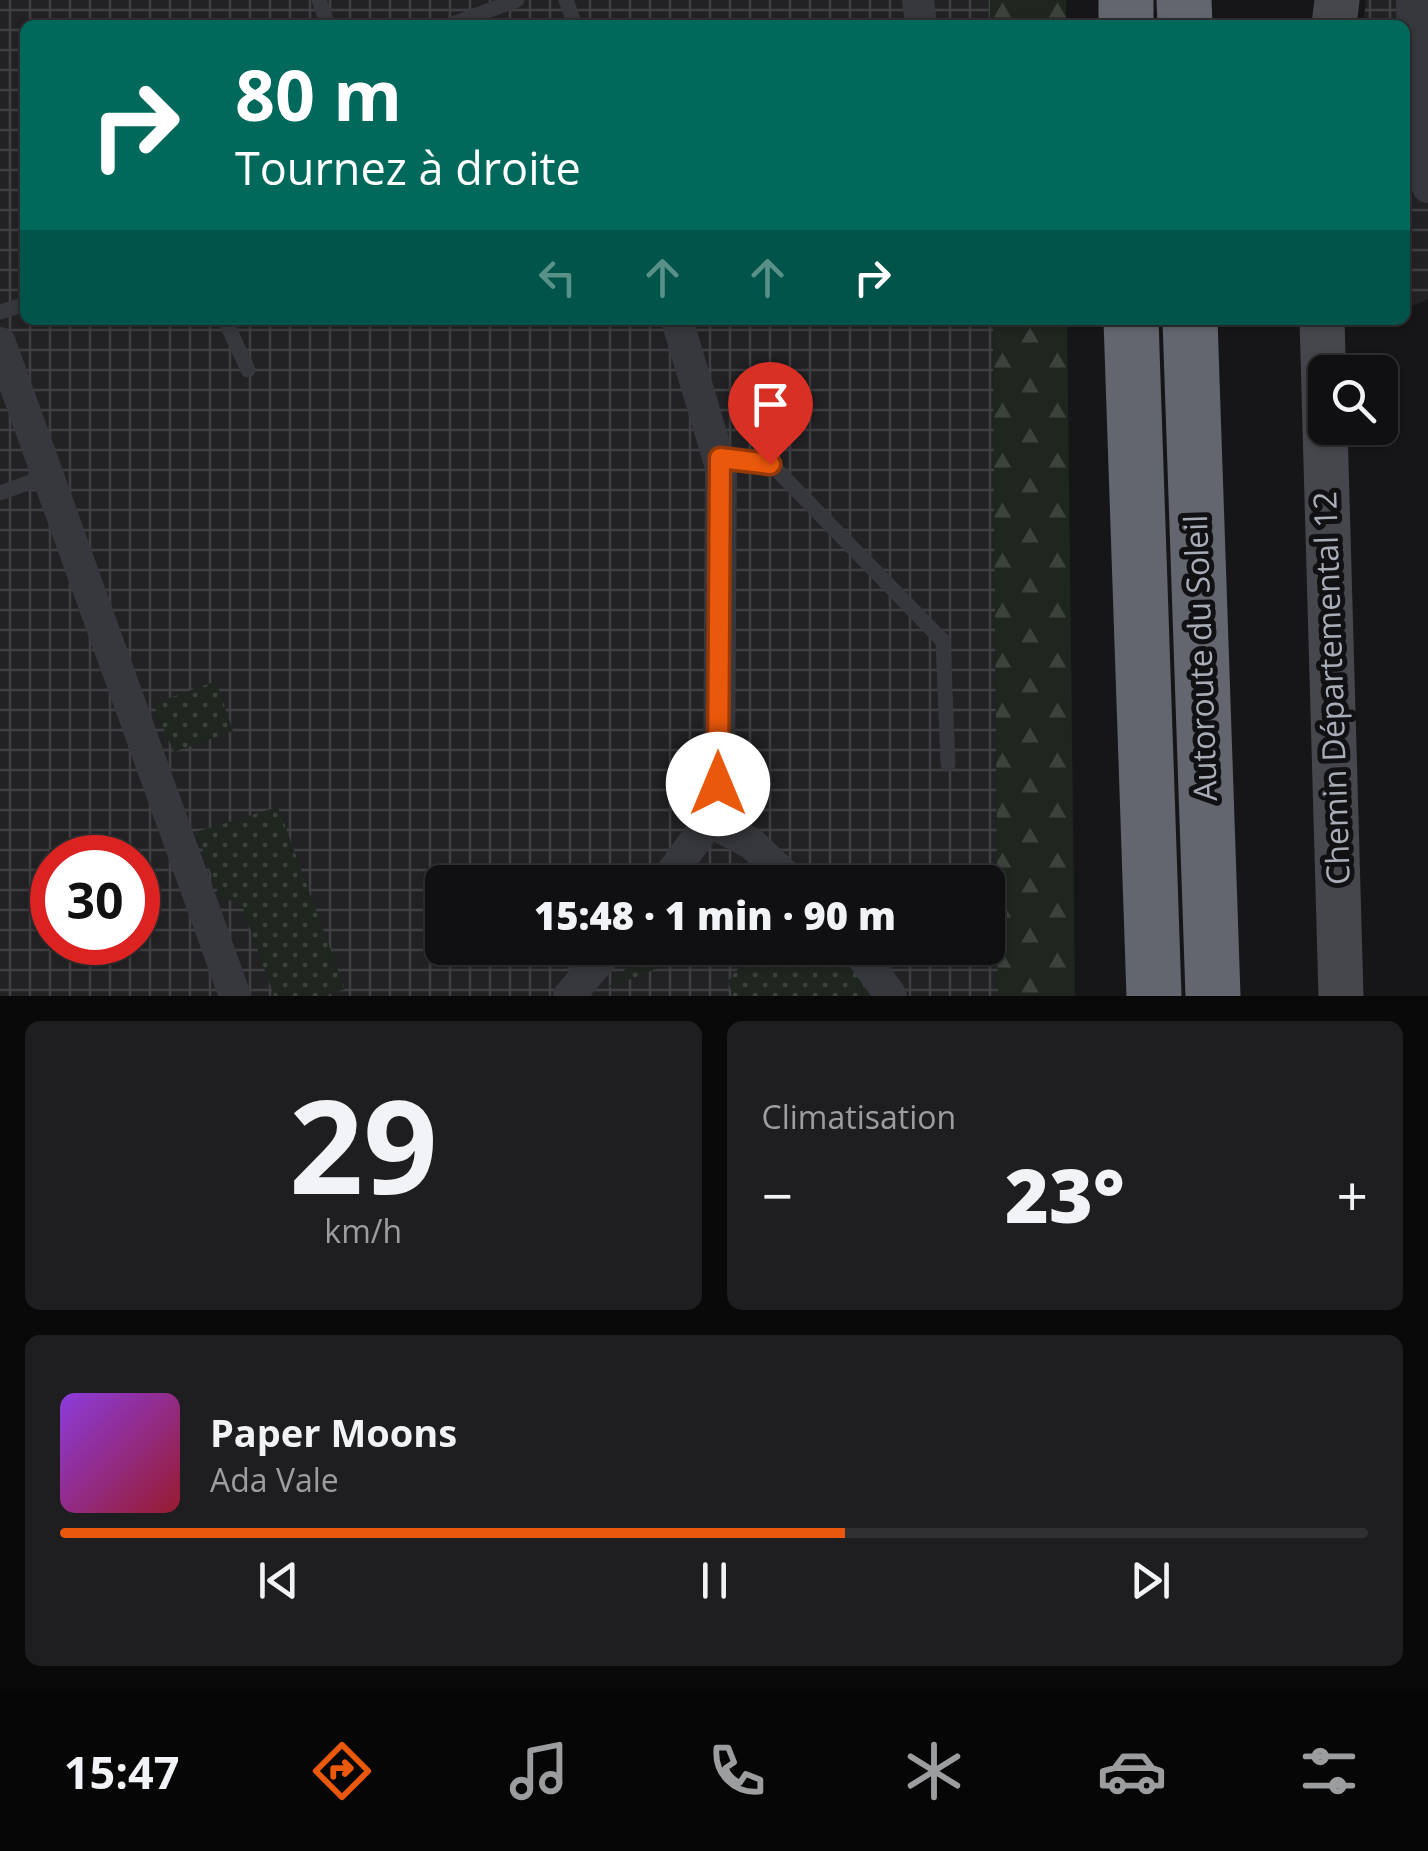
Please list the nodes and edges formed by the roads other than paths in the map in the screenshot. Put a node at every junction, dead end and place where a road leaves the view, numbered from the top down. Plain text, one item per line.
1 (518, 0) edge
2 (1412, 0) edge
3 (464, 20) edge
4 (1421, 152) edge
5 (1428, 187) edge
6 (227, 325) edge
7 (679, 325) edge
8 (1131, 325) edge
9 (1190, 325) edge
10 (1322, 325) edge
11 (0, 342) edge
12 (248, 370) dead end
13 (720, 458) junction
14 (47, 476) junction
15 (0, 493) edge
16 (948, 764) dead end
17 (707, 820) junction
18 (677, 865) edge
19 (774, 865) edge
20 (595, 965) edge
21 (869, 965) edge
22 (236, 996) edge
23 (569, 996) edge
24 (892, 996) edge
25 (1154, 996) edge
26 (1213, 996) edge
27 (1341, 996) edge

1 - 3 lane
2 - 4 street
4 - 5 street
6 - 12 lane
7 - 13 street
8 - 25 highway, Autoroute du Soleil
9 - 26 highway, Autoroute du Soleil
10 - 27 main road, Chemin Départemental 12
11 - 14 street
13 - 16 lane
13 - 17 street
14 - 15 lane
14 - 22 street
17 - 18 street
17 - 19 street
20 - 23 street
21 - 24 street

